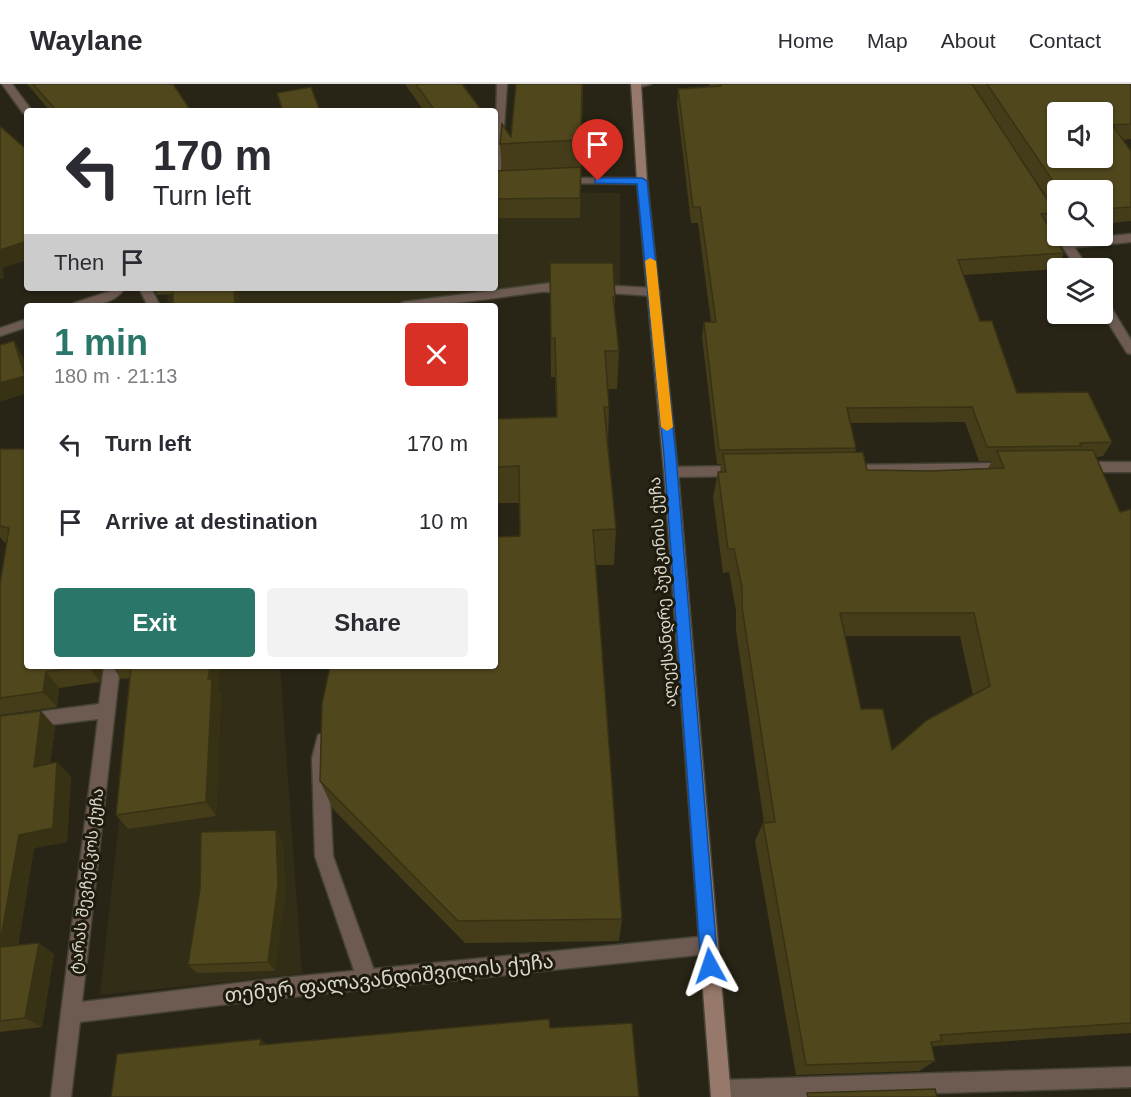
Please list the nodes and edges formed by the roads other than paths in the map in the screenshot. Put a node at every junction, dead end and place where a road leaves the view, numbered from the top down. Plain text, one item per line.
1 (7, 84) edge
2 (502, 84) edge
3 (639, 84) edge
4 (25, 108) edge
5 (554, 181) edge
6 (642, 181) junction
7 (499, 185) edge
8 (1039, 199) edge
9 (1047, 211) edge
10 (1131, 238) edge
11 (1113, 239) edge
12 (117, 291) edge
13 (654, 292) junction
14 (87, 303) edge
15 (426, 303) edge
16 (1113, 320) edge
17 (24, 324) edge
18 (0, 332) edge
19 (1131, 350) edge
20 (1131, 467) edge
21 (1013, 468) edge
22 (1072, 468) edge
23 (835, 470) edge
24 (752, 471) edge
25 (671, 472) junction
26 (112, 669) edge
27 (105, 711) junction
28 (0, 724) edge
29 (327, 724) edge
30 (708, 945) junction
31 (367, 979) junction
32 (70, 1013) junction
33 (1131, 1077) edge
34 (721, 1094) edge
35 (61, 1097) edge

1 - 4 street
2 - 7 street
3 - 6 street, ალექსანდრე პუშკინის ქუჩა
5 - 6 street
6 - 13 street, ალექსანდრე პუშკინის ქუჩა
8 - 9 street
10 - 11 street
12 - 14 street
13 - 15 street
13 - 25 street, ალექსანდრე პუშკინის ქუჩა
16 - 19 street
17 - 18 street
20 - 22 street
21 - 23 street
24 - 25 street
25 - 30 street, ალექსანდრე პუშკინის ქუჩა
26 - 27 street, ტარას შევჩენკოს ქუჩა
27 - 28 street
27 - 32 street, ტარას შევჩენკოს ქუჩა
29 - 31 street
30 - 31 street, თემურ ფალავანდიშვილის ქუჩა
30 - 34 street, ალექსანდრე პუშკინის ქუჩა
31 - 32 street, თემურ ფალავანდიშვილის ქუჩა
32 - 35 street, ტარას შევჩენკოს ქუჩა
33 - 34 street

